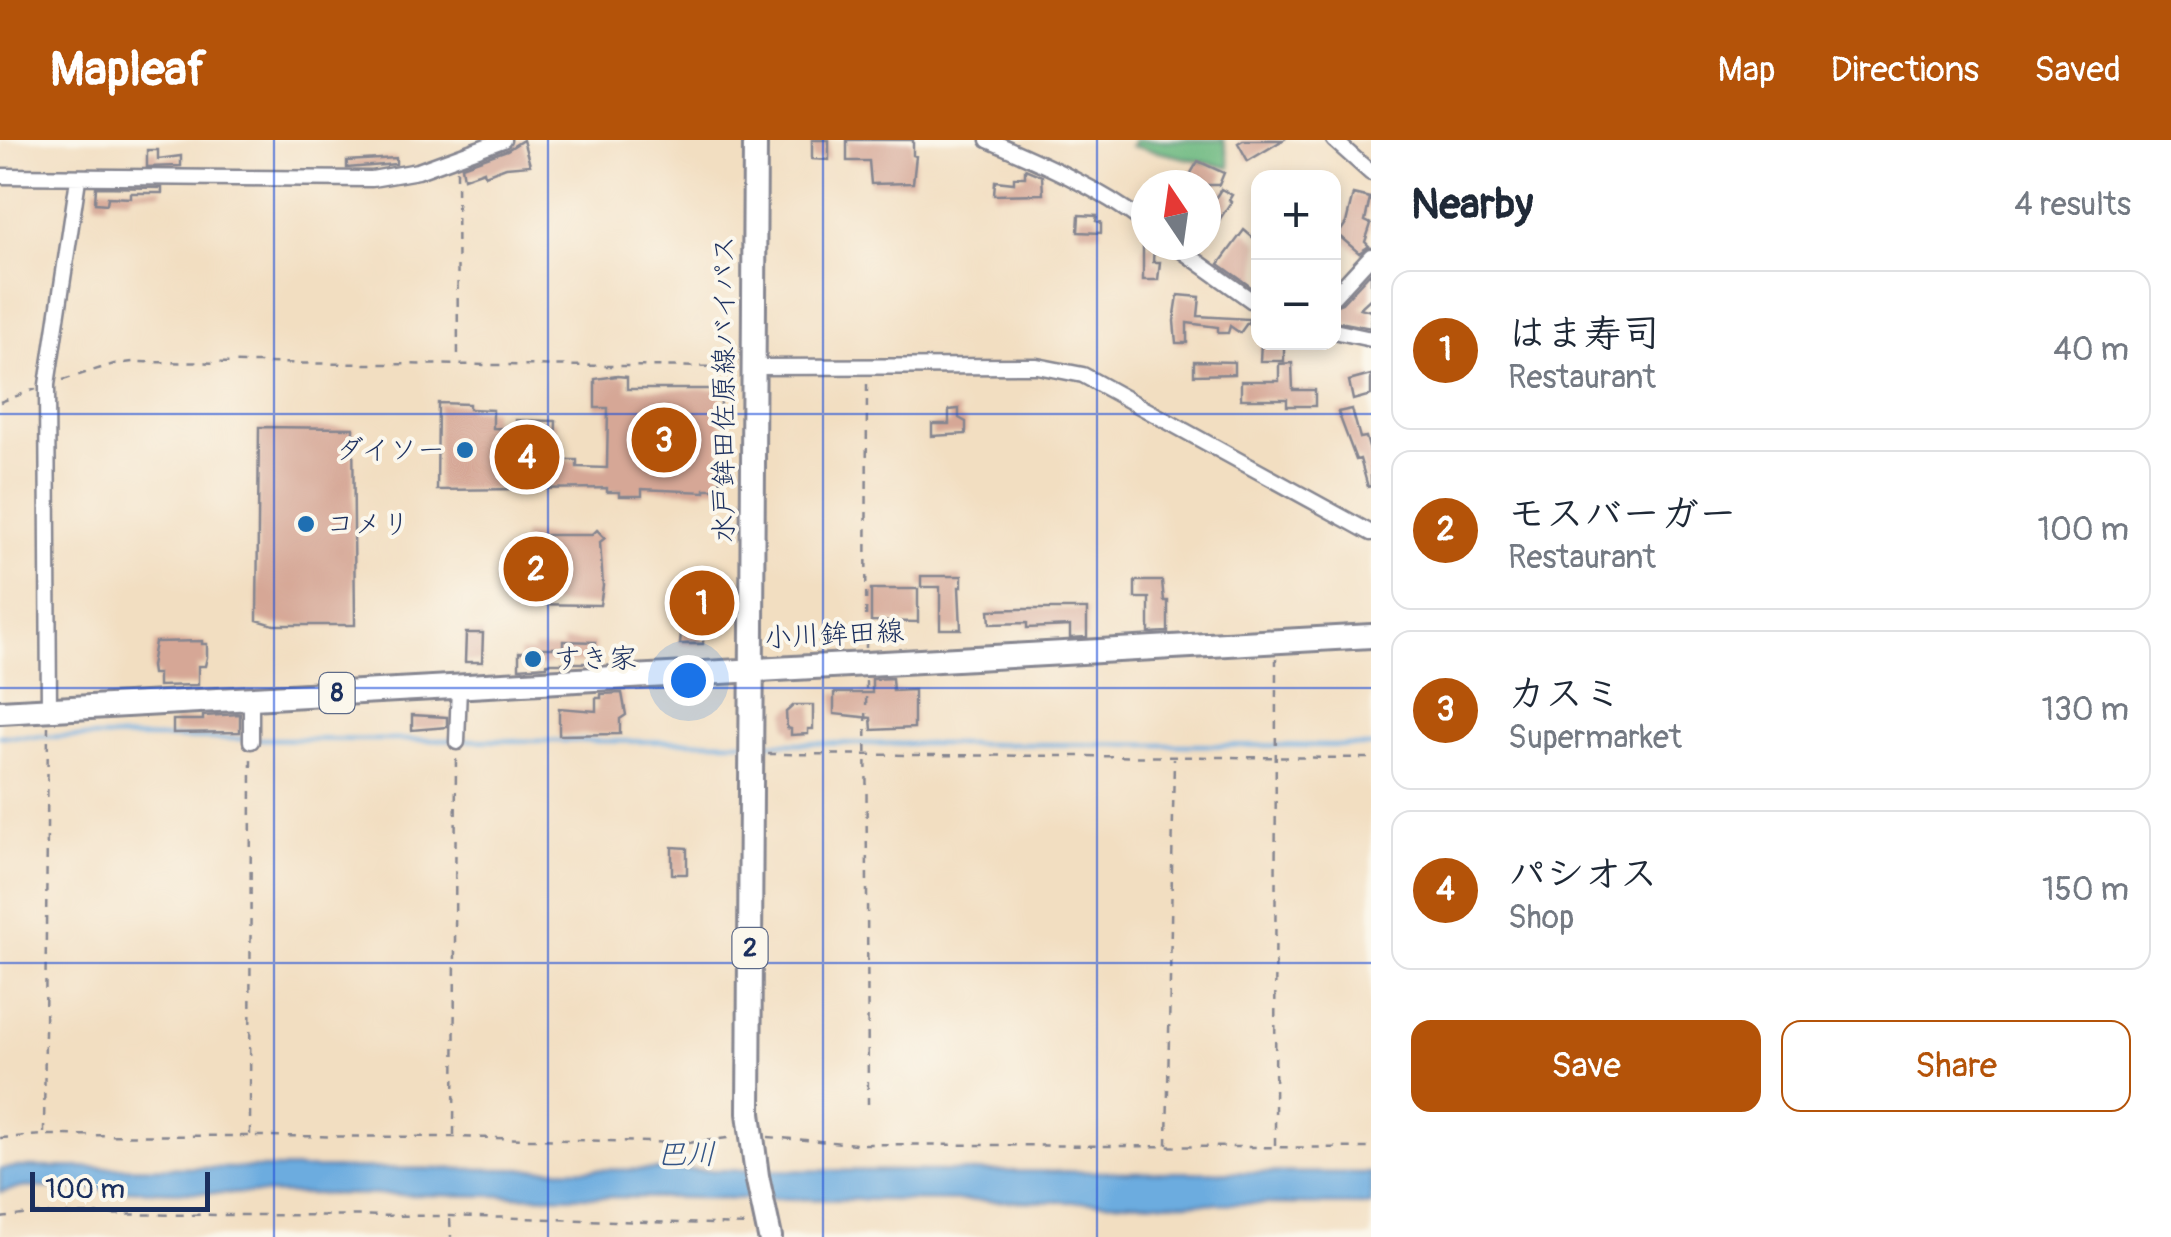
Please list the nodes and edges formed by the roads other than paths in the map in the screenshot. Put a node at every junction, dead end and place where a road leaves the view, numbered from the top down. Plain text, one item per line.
1 (504, 140) edge
2 (755, 140) edge
3 (988, 140) edge
4 (1334, 140) edge
5 (1371, 173) edge
6 (0, 176) edge
7 (78, 178) junction
8 (1131, 212) edge
9 (1371, 256) edge
10 (1195, 260) edge
11 (1341, 288) edge
12 (1251, 301) edge
13 (1341, 333) edge
14 (1371, 339) edge
15 (754, 368) junction
16 (1371, 533) edge
17 (1371, 636) edge
18 (752, 670) junction
19 (459, 686) junction
20 (251, 698) junction
21 (0, 712) edge
22 (48, 721) junction
23 (251, 738) road end
24 (457, 739) road end
25 (767, 1226) edge

1 - 7 street
2 - 15 main road, 水戸鉾田佐原線バイパス / 2
3 - 8 street
4 - 5 street
6 - 7 street
7 - 22 street
9 - 11 street
10 - 12 street
13 - 14 street
15 - 16 street
15 - 18 main road, 水戸鉾田佐原線バイパス / 2
17 - 18 main road, 小川鉾田線 / 8
18 - 19 main road, 小川鉾田線 / 8
18 - 25 main road, 水戸鉾田佐原線バイパス / 2
19 - 20 main road, 小川鉾田線 / 8
19 - 24 street
20 - 22 main road, 小川鉾田線 / 8
20 - 23 street
21 - 22 main road, 小川鉾田線 / 8

